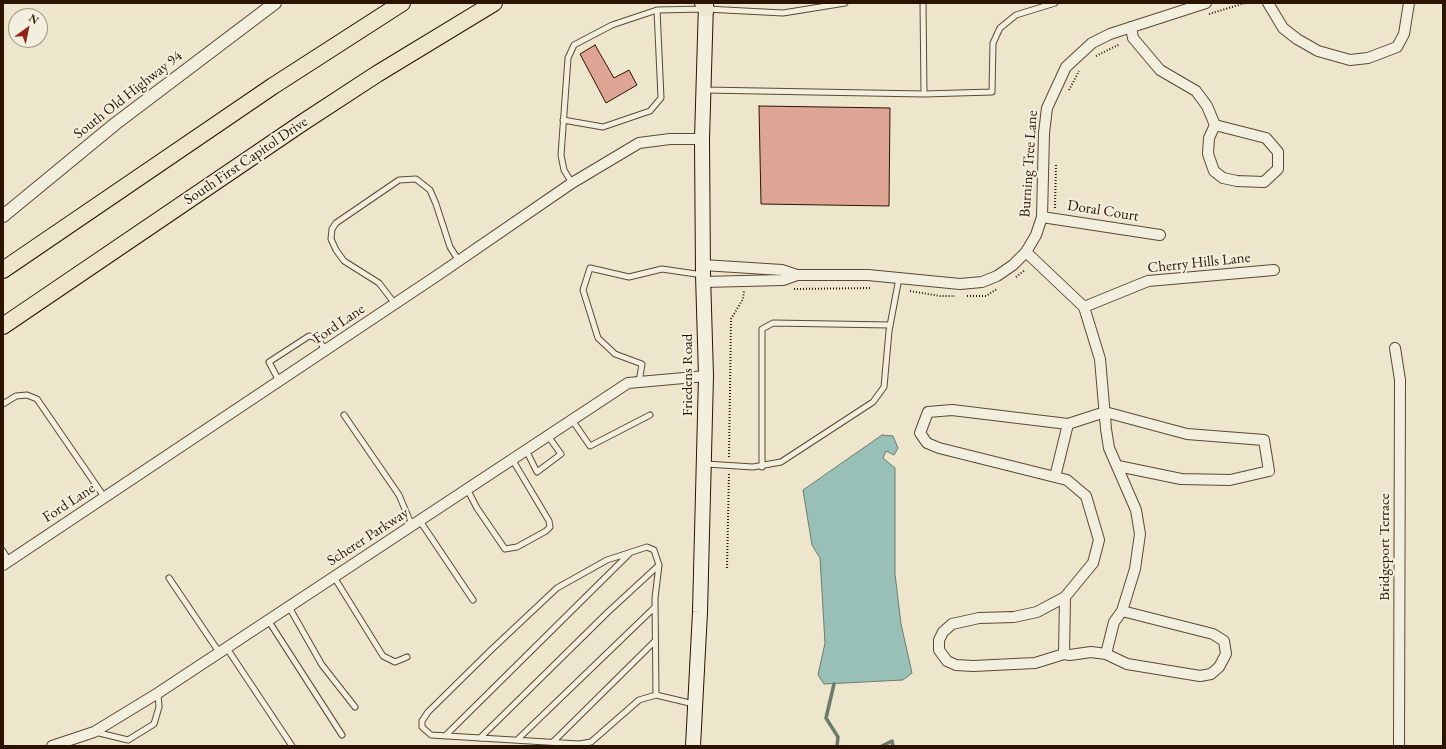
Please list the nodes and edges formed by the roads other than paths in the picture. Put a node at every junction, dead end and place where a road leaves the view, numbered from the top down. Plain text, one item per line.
1 (275, 3) edge
2 (402, 3) edge
3 (494, 3) edge
4 (845, 3) edge
5 (922, 3) edge
6 (1055, 3) edge
7 (1206, 3) edge
8 (1268, 3) edge
9 (1409, 3) edge
10 (705, 5) edge
11 (657, 10) junction
12 (1131, 27) junction
13 (704, 90) junction
14 (924, 94) junction
15 (564, 120) junction
16 (1215, 125) junction
17 (702, 139) junction
18 (572, 183) junction
19 (3, 216) edge
20 (1047, 217) junction
21 (1160, 235) dead end
22 (1026, 252) junction
23 (459, 261) junction
24 (3, 270) edge
25 (1274, 270) dead end
26 (703, 274) junction
27 (797, 275) junction
28 (899, 278) junction
29 (395, 305) junction
30 (1084, 307) junction
31 (890, 325) junction
32 (3, 326) edge
33 (1395, 348) dead end
34 (326, 351) junction
35 (706, 376) junction
36 (280, 382) junction
37 (639, 382) junction
38 (3, 404) edge
39 (1105, 412) junction
40 (344, 415) dead end
41 (650, 415) dead end
42 (572, 420) junction
43 (1068, 424) junction
44 (548, 436) junction
45 (526, 450) junction
46 (512, 459) junction
47 (704, 464) junction
48 (1118, 466) junction
49 (762, 467) junction
50 (1055, 477) junction
51 (467, 489) junction
52 (104, 498) junction
53 (416, 523) junction
54 (3, 551) edge
55 (631, 552) junction
56 (6, 563) edge
57 (658, 565) junction
58 (334, 577) junction
59 (169, 578) dead end
60 (1065, 597) junction
61 (473, 600) dead end
62 (655, 606) junction
63 (289, 607) junction
64 (1122, 611) junction
65 (268, 620) junction
66 (655, 641) junction
67 (223, 650) junction
68 (1064, 654) junction
69 (1106, 654) junction
70 (407, 657) dead end
71 (158, 693) junction
72 (656, 695) junction
73 (695, 704) junction
74 (355, 707) dead end
75 (94, 732) junction
76 (342, 735) dead end
77 (445, 736) junction
78 (480, 738) junction
79 (517, 740) junction
80 (553, 742) junction
81 (52, 746) edge
82 (292, 746) edge
83 (693, 746) edge
84 (1399, 746) edge

1 - 19 street, South Old Highway 94
2 - 24 highway
3 - 32 highway, South First Capitol Drive
4 - 10 lane
5 - 14 lane
6 - 14 lane
7 - 12 street, Burning Tree Lane
8 - 9 street
10 - 11 lane
10 - 13 main road, Friedens Road
11 - 15 lane
11 - 15 lane
12 - 16 street
12 - 20 street, Burning Tree Lane
13 - 14 lane
13 - 17 main road, Friedens Road
15 - 18 lane
16 - 16 street
17 - 18 street, Ford Lane
17 - 26 main road, Friedens Road
18 - 23 street, Ford Lane
20 - 21 street, Doral Court
20 - 22 street, Burning Tree Lane
22 - 28 street, Burning Tree Lane
22 - 30 street
23 - 29 street, Ford Lane
23 - 29 lane
25 - 30 street, Cherry Hills Lane
26 - 27 street, Burning Tree Lane
26 - 27 street, Burning Tree Lane
26 - 35 main road, Friedens Road
26 - 37 lane
27 - 28 street, Burning Tree Lane
28 - 31 lane
29 - 34 street, Ford Lane
30 - 39 street
31 - 49 lane
31 - 49 lane
33 - 84 street, Bridgeport Terrace
34 - 36 street, Ford Lane
34 - 36 lane
35 - 37 street, Scherer Parkway
35 - 47 main road, Friedens Road
36 - 52 street, Ford Lane
37 - 42 street, Scherer Parkway
38 - 52 lane
39 - 43 street
39 - 48 street
39 - 48 street
40 - 53 lane
41 - 42 lane
42 - 44 street, Scherer Parkway
43 - 50 street
43 - 50 street
44 - 45 street, Scherer Parkway
44 - 45 lane
45 - 46 street, Scherer Parkway
46 - 51 street, Scherer Parkway
46 - 51 lane
47 - 49 lane
47 - 73 main road, Friedens Road
48 - 64 street
50 - 60 street
51 - 53 street, Scherer Parkway
52 - 56 street, Ford Lane
53 - 58 street, Scherer Parkway
53 - 61 lane
54 - 56 lane
55 - 57 lane
55 - 77 lane
55 - 77 lane
57 - 62 lane
57 - 78 lane
58 - 63 street, Scherer Parkway
58 - 70 lane
59 - 67 lane
60 - 68 street
60 - 68 street
62 - 66 lane
62 - 79 lane
63 - 65 street, Scherer Parkway
63 - 74 lane
64 - 69 street
64 - 69 street
65 - 67 street, Scherer Parkway
65 - 76 lane
66 - 72 lane
66 - 80 lane
67 - 71 street, Scherer Parkway
67 - 82 lane
68 - 69 street
71 - 75 street, Scherer Parkway
71 - 75 lane
72 - 73 lane
72 - 80 lane
73 - 83 main road, Friedens Road
75 - 81 street, Scherer Parkway
77 - 78 lane
78 - 79 lane
79 - 80 lane

